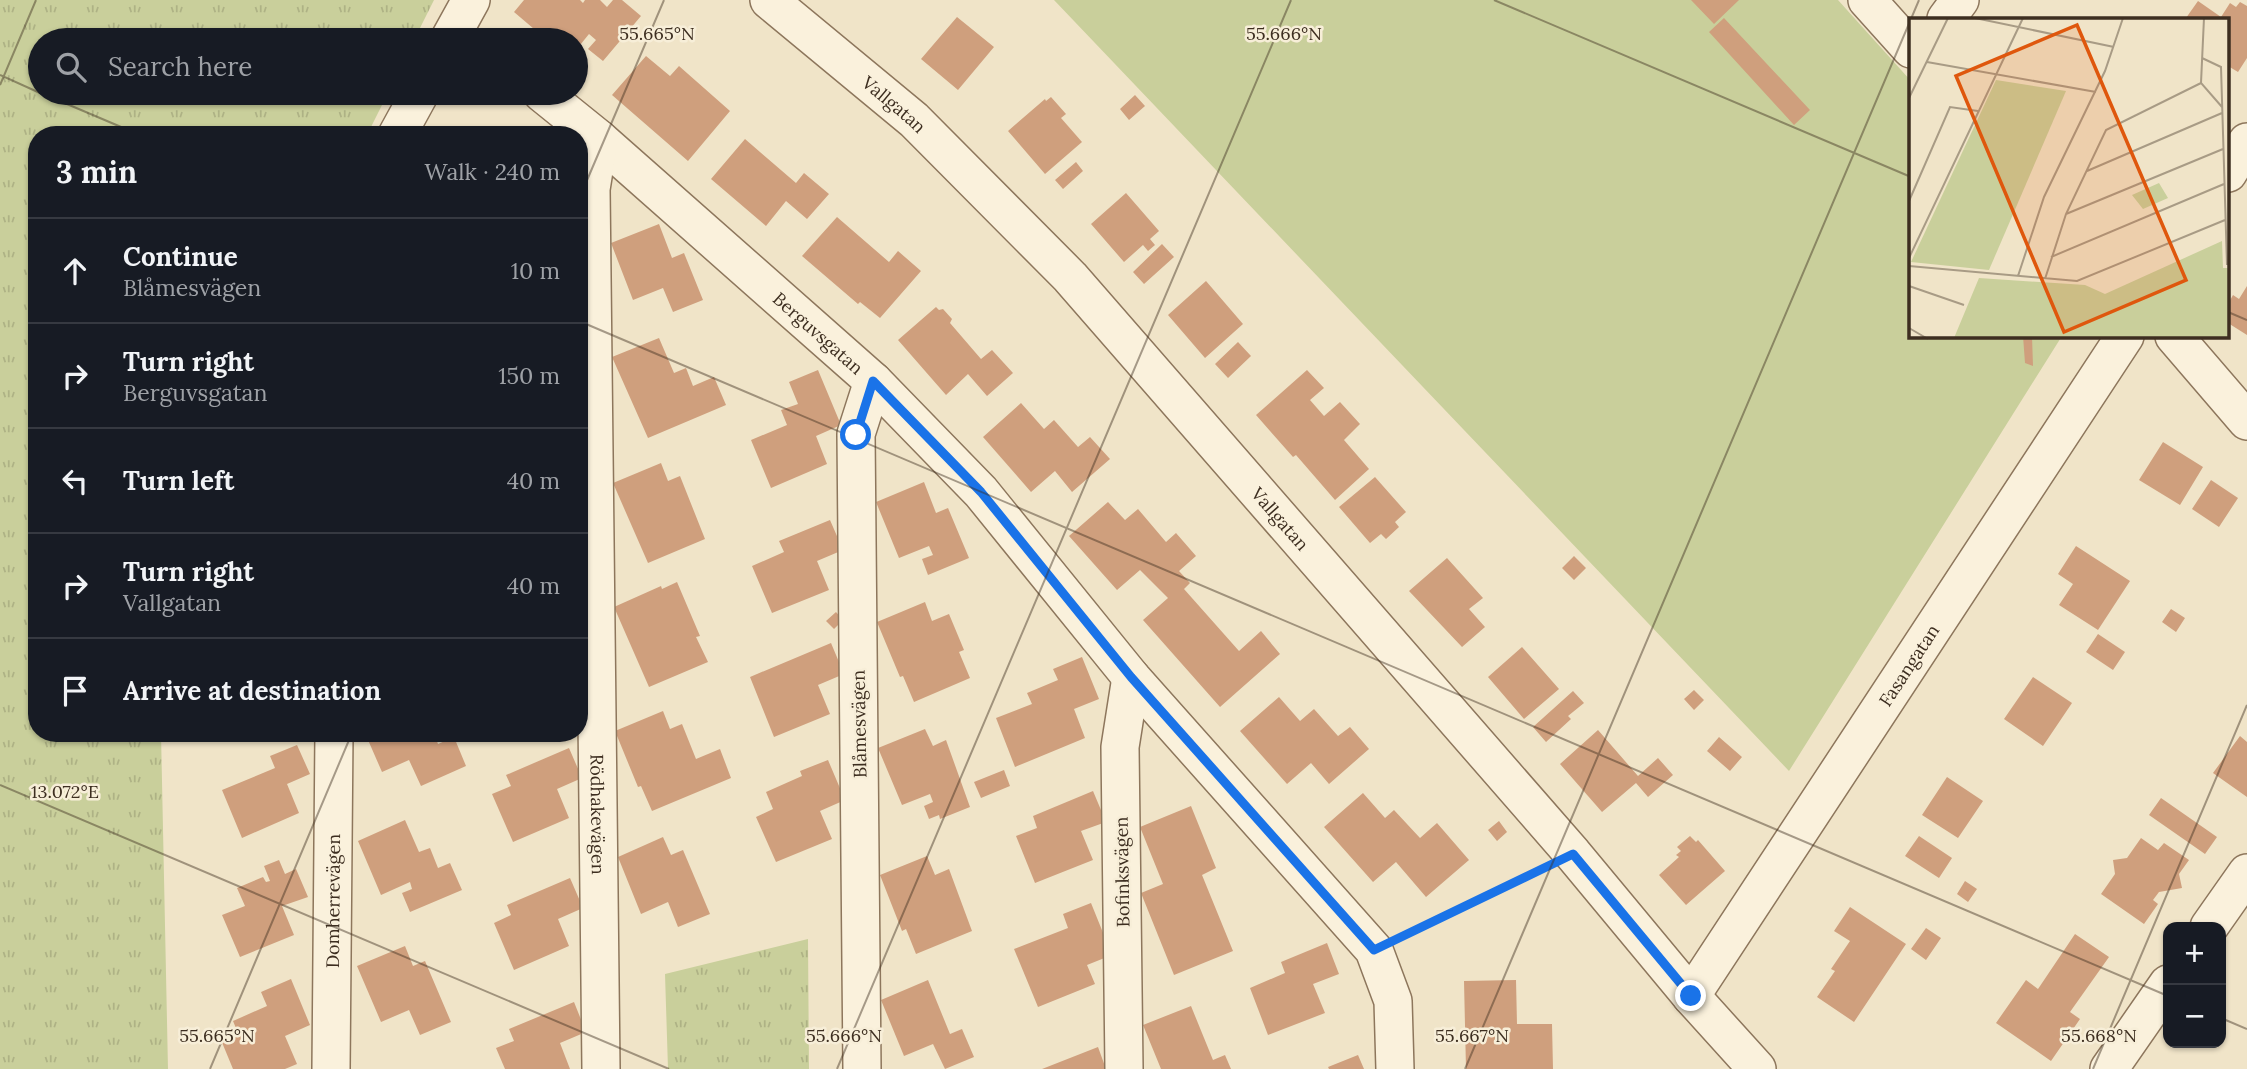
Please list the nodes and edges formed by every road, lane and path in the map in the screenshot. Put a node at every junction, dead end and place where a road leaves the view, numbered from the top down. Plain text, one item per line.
1 (769, 0) edge
2 (1867, 0) edge
3 (1960, 0) edge
4 (1947, 18) edge
5 (1909, 47) edge
6 (414, 105) edge
7 (557, 105) edge
8 (402, 126) edge
9 (583, 126) edge
10 (588, 130) edge
11 (599, 139) junction
12 (2247, 142) edge
13 (2230, 170) edge
14 (2124, 338) edge
15 (2176, 338) edge
16 (873, 381) junction
17 (2247, 421) edge
18 (1131, 677) junction
19 (334, 742) edge
20 (1573, 854) junction
21 (2247, 873) edge
22 (2212, 922) edge
23 (1374, 950) junction
24 (2167, 985) edge
25 (1691, 996) junction
26 (331, 1069) edge
27 (601, 1069) edge
28 (862, 1069) edge
29 (1124, 1069) edge
30 (1395, 1069) edge
31 (1757, 1069) edge
32 (2109, 1069) edge

1 - 20 street, Vallgatan
2 - 5 street
3 - 4 street
6 - 8 street
7 - 9 street, Berguvsgatan
10 - 11 street, Berguvsgatan
11 - 16 street, Berguvsgatan
11 - 27 street, Rödhakevägen
12 - 13 street
14 - 25 street, Fasangatan
15 - 17 street
16 - 18 street, Berguvsgatan
16 - 28 street, Blåmesvägen
18 - 23 street, Berguvsgatan
18 - 29 street, Bofinksvägen
19 - 26 street, Domherrevägen
20 - 23 path
20 - 25 street, Vallgatan
21 - 22 street
23 - 30 street, Berguvsgatan
24 - 32 street
25 - 31 street, Vallgatan

